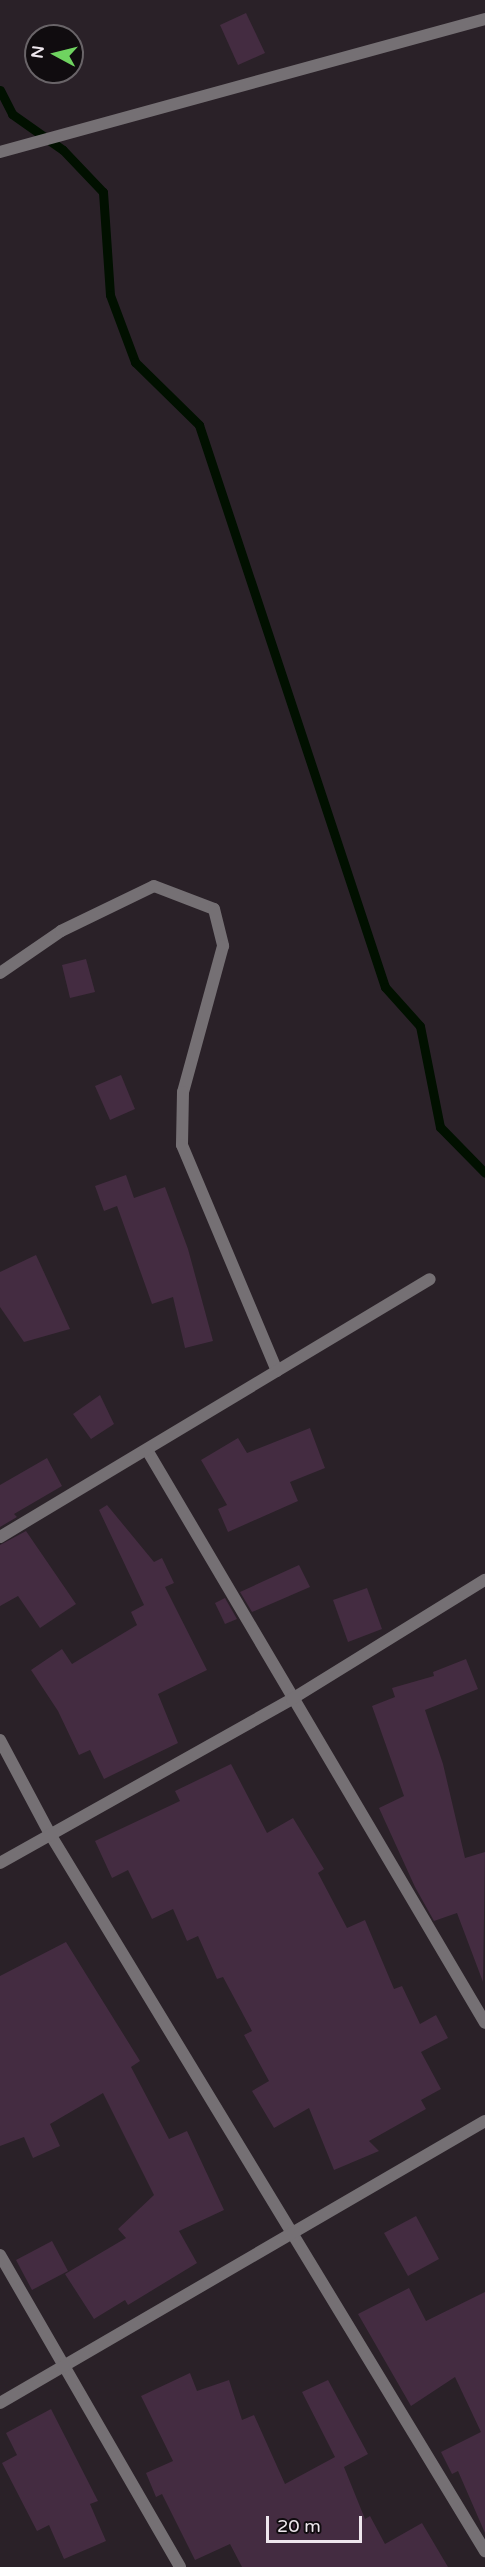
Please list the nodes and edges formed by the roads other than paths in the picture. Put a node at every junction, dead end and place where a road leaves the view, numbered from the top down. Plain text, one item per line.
1 (485, 19) edge
2 (0, 152) edge
3 (0, 973) edge
4 (430, 1279) dead end
5 (277, 1371) junction
6 (147, 1450) junction
7 (0, 1537) edge
8 (485, 1580) edge
9 (292, 1699) junction
10 (0, 1740) edge
11 (50, 1834) junction
12 (0, 1863) edge
13 (485, 2023) edge
14 (485, 2121) edge
15 (295, 2234) junction
16 (0, 2255) edge
17 (61, 2366) junction
18 (0, 2403) edge
19 (485, 2551) edge
20 (180, 2567) edge

1 - 2 street
3 - 5 street
4 - 5 street
5 - 6 street
6 - 7 street
6 - 9 street
8 - 9 street
9 - 11 street
9 - 13 street
10 - 11 street
11 - 12 street
11 - 15 street
14 - 15 street
15 - 17 street
15 - 19 street
16 - 17 street
17 - 18 street
17 - 20 street

